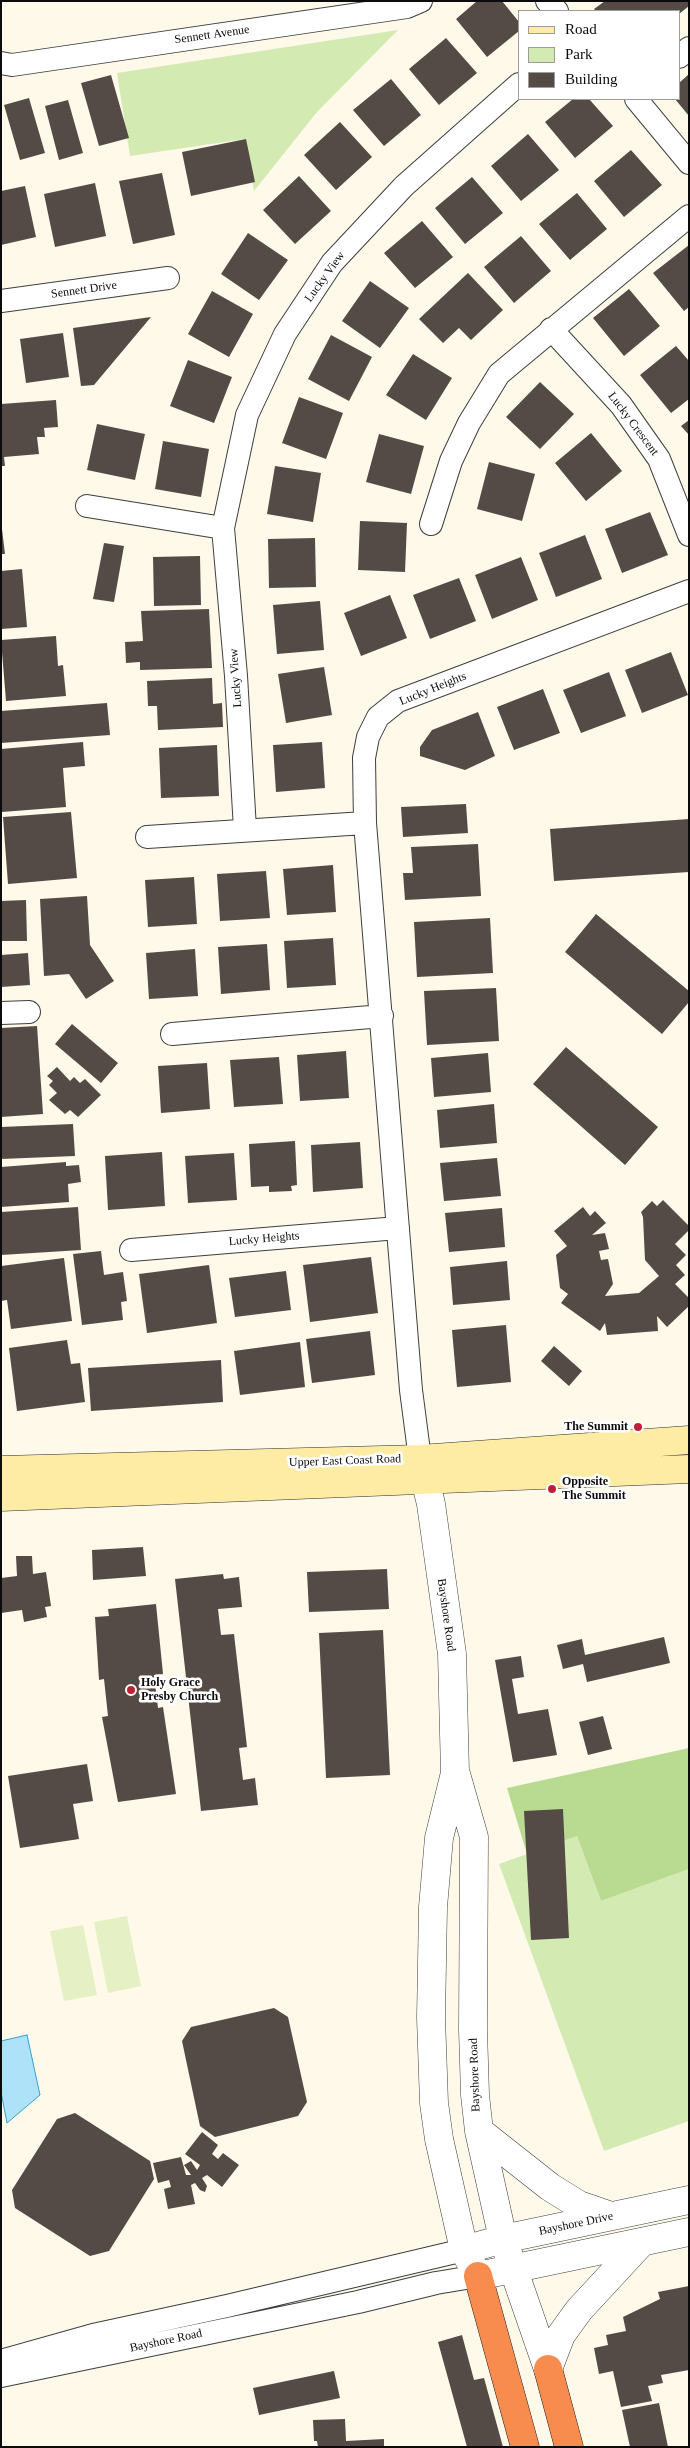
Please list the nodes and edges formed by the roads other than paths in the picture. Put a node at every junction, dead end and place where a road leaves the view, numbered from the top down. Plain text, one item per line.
1 (421, 1) edge
2 (547, 1) edge
3 (556, 10) edge
4 (1, 63) edge
5 (518, 85) edge
6 (637, 100) edge
7 (689, 162) edge
8 (689, 216) edge
9 (168, 278) dead end
10 (1, 301) edge
11 (551, 329) junction
12 (86, 506) dead end
13 (431, 524) dead end
14 (223, 528) junction
15 (689, 536) edge
16 (689, 591) edge
17 (365, 823) junction
18 (245, 830) junction
19 (147, 837) dead end
20 (29, 1012) dead end
21 (1, 1013) edge
22 (382, 1016) junction
23 (172, 1034) dead end
24 (398, 1228) junction
25 (131, 1250) dead end
26 (689, 1440) edge
27 (422, 1469) junction
28 (689, 1469) edge
29 (1, 1470) edge
30 (1, 1497) edge
31 (455, 1773) junction
32 (478, 2131) junction
33 (689, 2200) edge
34 (611, 2216) junction
35 (689, 2232) edge
36 (504, 2239) junction
37 (642, 2242) junction
38 (464, 2250) junction
39 (513, 2268) junction
40 (478, 2276) junction
41 (1, 2361) edge
42 (548, 2369) junction
43 (1, 2376) edge
44 (525, 2447) edge
45 (569, 2447) edge

1 - 4 street, Sennett Avenue
2 - 3 street
5 - 14 street, Lucky View
6 - 7 street
8 - 11 street
9 - 10 street, Sennett Drive
11 - 13 street
11 - 15 street, Lucky Crescent
12 - 14 street
14 - 18 street, Lucky View
16 - 17 street, Lucky Heights
17 - 18 street
17 - 22 street, Lucky Heights
18 - 19 street
20 - 21 street
22 - 23 street
22 - 24 street, Lucky Heights
24 - 25 street, Lucky Heights
24 - 27 street, Lucky Heights
26 - 27 main road, Upper East Coast Road
27 - 28 main road, Upper East Coast Road
27 - 29 main road, Upper East Coast Road
27 - 30 main road, Upper East Coast Road
27 - 31 street, Bayshore Road
31 - 32 street, Bayshore Road
31 - 38 street, Bayshore Road
32 - 34 street
32 - 36 street, Bayshore Road
33 - 34 street, Bayshore Drive
34 - 36 street, Bayshore Drive
35 - 37 street
36 - 38 street, Bayshore Drive
36 - 39 street, Bayshore Road
37 - 39 street
37 - 42 street
38 - 40 street, Bayshore Road
38 - 41 street, Bayshore Road
39 - 40 street
39 - 42 street, Bayshore Road
40 - 43 street, Bayshore Road
40 - 44 highway
42 - 45 highway

